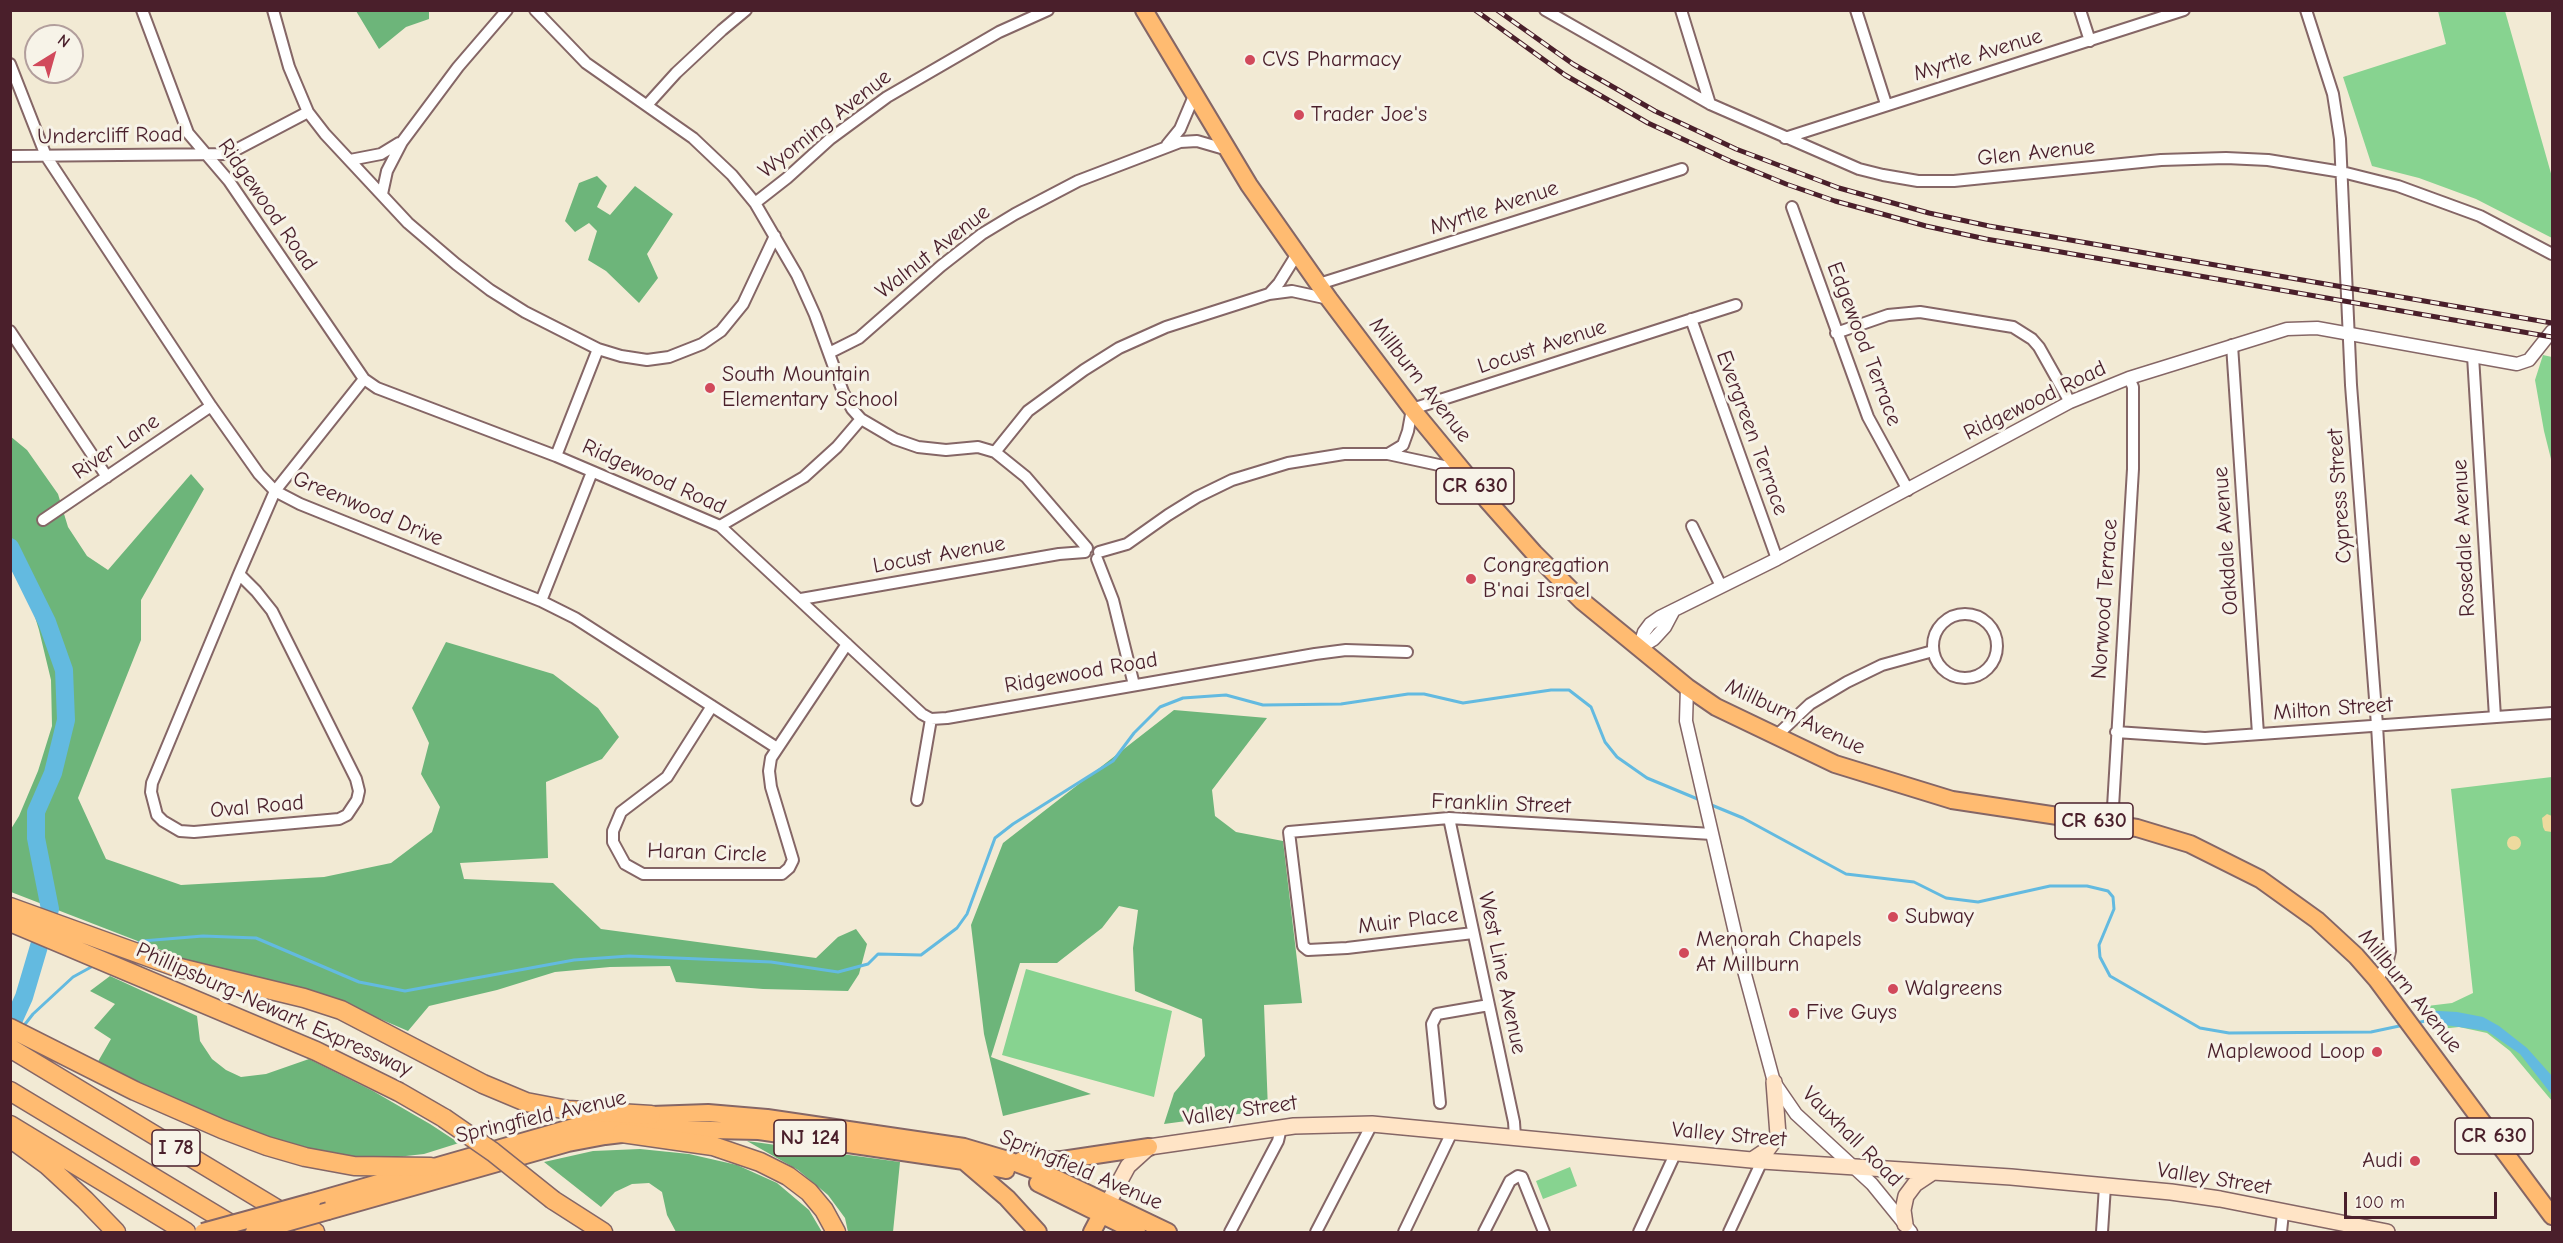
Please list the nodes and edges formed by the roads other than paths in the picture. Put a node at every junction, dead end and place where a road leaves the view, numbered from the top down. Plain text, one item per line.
1 (142, 10) edge
2 (273, 10) edge
3 (507, 10) edge
4 (535, 10) edge
5 (746, 10) edge
6 (1048, 10) edge
7 (1144, 10) edge
8 (1545, 10) edge
9 (1681, 10) edge
10 (1856, 10) edge
11 (2080, 10) edge
12 (2184, 10) edge
13 (2306, 10) edge
14 (2090, 41) junction
15 (10, 64) edge
16 (1194, 96) junction
17 (648, 104) junction
18 (1710, 104) junction
19 (1886, 104) junction
20 (308, 112) junction
21 (1785, 138) junction
22 (402, 142) junction
23 (1166, 146) junction
24 (1228, 150) junction
25 (206, 154) junction
26 (10, 156) edge
27 (46, 156) junction
28 (350, 160) junction
29 (1682, 169) dead end
30 (2342, 172) junction
31 (382, 194) junction
32 (755, 203) junction
33 (1792, 207) dead end
34 (775, 236) junction
35 (1297, 254) junction
36 (2553, 254) edge
37 (1319, 284) junction
38 (1269, 294) junction
39 (1329, 298) junction
40 (1736, 305) dead end
41 (1691, 319) junction
42 (10, 331) edge
43 (2553, 331) edge
44 (1836, 333) junction
45 (2349, 334) junction
46 (2232, 345) junction
47 (598, 349) junction
48 (829, 353) junction
49 (2473, 356) junction
50 (2129, 378) junction
51 (364, 380) junction
52 (2070, 402) junction
53 (211, 406) junction
54 (1412, 409) junction
55 (861, 419) junction
56 (995, 452) junction
57 (1388, 454) junction
58 (556, 456) junction
59 (1462, 470) junction
60 (592, 472) junction
61 (106, 477) junction
62 (1908, 490) junction
63 (275, 491) junction
64 (43, 520) dead end
65 (720, 526) junction
66 (1692, 526) dead end
67 (1086, 550) junction
68 (1098, 556) junction
69 (1777, 559) junction
70 (239, 574) junction
71 (1721, 586) junction
72 (801, 599) junction
73 (541, 601) junction
74 (847, 644) junction
75 (1639, 648) junction
76 (1933, 651) junction
77 (1407, 652) dead end
78 (1134, 685) junction
79 (1687, 687) junction
80 (712, 706) junction
81 (2553, 713) edge
82 (2494, 717) junction
83 (931, 719) junction
84 (2377, 725) junction
85 (2116, 732) junction
86 (2258, 734) junction
87 (1774, 737) junction
88 (777, 748) junction
89 (917, 800) dead end
90 (1449, 818) junction
91 (2112, 824) junction
92 (1289, 832) joint
93 (1712, 834) junction
94 (10, 907) edge
95 (10, 922) edge
96 (35, 924) junction
97 (1473, 933) junction
98 (2378, 980) junction
99 (1489, 1005) junction
100 (10, 1028) edge
101 (10, 1048) edge
102 (1774, 1082) junction
103 (13, 1093) edge
104 (1440, 1103) dead end
105 (651, 1115) junction
106 (1372, 1124) junction
107 (10, 1125) edge
108 (1281, 1128) junction
109 (1452, 1131) junction
110 (622, 1133) junction
111 (1515, 1137) junction
112 (10, 1138) edge
113 (1149, 1147) junction
114 (1676, 1152) junction
115 (1008, 1160) junction
116 (964, 1161) junction
117 (1757, 1161) junction
118 (431, 1167) junction
119 (1856, 1168) junction
120 (1934, 1172) junction
121 (2105, 1186) junction
122 (553, 1200) junction
123 (1105, 1209) junction
124 (2283, 1213) junction
125 (2553, 1216) edge
126 (1908, 1228) edge
127 (116, 1233) edge
128 (186, 1233) edge
129 (203, 1233) edge
130 (244, 1233) edge
131 (254, 1233) edge
132 (315, 1233) edge
133 (589, 1233) edge
134 (603, 1233) edge
135 (836, 1233) edge
136 (1038, 1233) edge
137 (1092, 1233) edge
138 (1137, 1233) edge
139 (1168, 1233) edge
140 (1230, 1233) edge
141 (1316, 1233) edge
142 (1404, 1233) edge
143 (1484, 1233) edge
144 (1544, 1233) edge
145 (1639, 1233) edge
146 (1729, 1233) edge
147 (2102, 1233) edge
148 (2281, 1233) edge
149 (2387, 1233) edge

1 - 25 street, Ridgewood Road
2 - 20 street
3 - 22 street
4 - 17 street
5 - 17 street
6 - 32 street, Wyoming Avenue
7 - 16 main road, Millburn Avenue / CR 630
8 - 18 street, Glen Avenue
9 - 18 street
10 - 19 street
11 - 14 street
12 - 14 street, Myrtle Avenue
13 - 30 street, Cypress Street
14 - 19 street, Myrtle Avenue
15 - 27 street, Greenwood Drive
16 - 23 street
16 - 24 main road, Millburn Avenue / CR 630
17 - 32 street
18 - 21 street, Glen Avenue
19 - 21 street, Myrtle Avenue
20 - 25 street, Undercliff Road
20 - 28 street
21 - 30 street, Glen Avenue
22 - 28 street
22 - 31 street
23 - 24 street, Walnut Avenue
23 - 48 street, Walnut Avenue
24 - 35 main road, Millburn Avenue / CR 630
25 - 27 street, Undercliff Road
25 - 51 street, Ridgewood Road
26 - 27 street, Undercliff Road
27 - 53 street, Greenwood Drive
28 - 31 street
29 - 37 street, Myrtle Avenue
30 - 36 street, Glen Avenue
30 - 45 street, Cypress Street
31 - 47 street
32 - 34 street
33 - 44 street, Edgewood Terrace
34 - 47 street
34 - 48 street
35 - 37 main road, Millburn Avenue / CR 630
35 - 38 street
37 - 39 main road, Millburn Avenue / CR 630
38 - 39 street
38 - 56 street
39 - 54 main road, Millburn Avenue / CR 630
40 - 41 street, Locust Avenue
41 - 54 street, Locust Avenue
41 - 69 street, Evergreen Terrace
42 - 61 street
43 - 49 street, Ridgewood Road
44 - 52 street
44 - 62 street, Edgewood Terrace
45 - 46 street, Ridgewood Road
45 - 49 street, Ridgewood Road
45 - 84 street, Cypress Street
46 - 50 street, Ridgewood Road
46 - 86 street, Oakdale Avenue
47 - 58 street
48 - 55 street
49 - 82 street, Rosedale Avenue
50 - 52 street, Ridgewood Road
50 - 85 street, Norwood Terrace
51 - 58 street, Ridgewood Road
51 - 63 street, Oval Road
52 - 62 street, Ridgewood Road
53 - 61 street, River Lane
53 - 63 street, Greenwood Drive
54 - 57 street
54 - 59 main road, Millburn Avenue / CR 630
55 - 56 street
55 - 65 street
56 - 67 street
57 - 59 street
57 - 68 street
58 - 60 street, Ridgewood Road
59 - 75 main road, Millburn Avenue / CR 630
60 - 65 street, Ridgewood Road
60 - 73 street
61 - 64 street, River Lane
62 - 69 street, Ridgewood Road
63 - 70 street, Oval Road
63 - 73 street, Greenwood Drive
65 - 72 street, Ridgewood Road
66 - 71 street
67 - 68 street
67 - 72 street, Locust Avenue
68 - 78 street
69 - 71 street, Ridgewood Road
70 - 70 street, Oval Road
71 - 75 street, Ridgewood Road
72 - 74 street, Ridgewood Road
73 - 80 street, Greenwood Drive
74 - 83 street, Ridgewood Road
74 - 88 street
75 - 79 main road, Millburn Avenue / CR 630
76 - 76 street
76 - 87 street
77 - 78 street, Ridgewood Road
78 - 83 street, Ridgewood Road
79 - 87 main road, Millburn Avenue / CR 630
79 - 93 street, Vauxhall Road
80 - 88 street, Greenwood Drive
80 - 88 street, Haran Circle
81 - 82 street, Milton Street
82 - 84 street, Milton Street
83 - 89 street
84 - 86 street, Milton Street
84 - 98 street, Cypress Street
85 - 86 street, Milton Street
85 - 91 street, Norwood Terrace
87 - 91 main road, Millburn Avenue / CR 630
90 - 92 street, Franklin Street
90 - 93 street, Franklin Street
90 - 97 street, West Line Avenue
91 - 98 main road, Millburn Avenue / CR 630
92 - 97 street, Muir Place
93 - 102 street, Vauxhall Road
94 - 96 highway
95 - 96 highway, Phillipsburg-Newark Expressway
96 - 105 highway
96 - 122 highway, Phillipsburg-Newark Expressway, bridge
97 - 99 street, West Line Avenue
98 - 125 main road, Millburn Avenue / CR 630
99 - 104 street
99 - 111 street, West Line Avenue
100 - 118 highway
101 - 132 highway, I 78
102 - 117 main road
102 - 119 street, Vauxhall Road
103 - 130 highway, I 78
105 - 115 main road, Springfield Avenue / NJ 124
105 - 118 main road, Springfield Avenue / NJ 124
106 - 108 main road, Valley Street
106 - 109 main road, Valley Street
106 - 141 street
107 - 128 highway
108 - 113 main road, Valley Street
108 - 140 street
109 - 111 main road, Valley Street
109 - 142 street
110 - 116 main road, Springfield Avenue / NJ 124
110 - 131 main road, Springfield Avenue / NJ 124, bridge
110 - 135 highway
111 - 114 main road, Valley Street
112 - 127 highway
113 - 115 main road
113 - 123 main road
114 - 117 main road, Valley Street
114 - 145 street
115 - 123 main road, Springfield Avenue / NJ 124
116 - 123 main road, Springfield Avenue / NJ 124
116 - 136 main road
117 - 119 main road, Valley Street
117 - 146 street
118 - 129 main road, Springfield Avenue / NJ 124, bridge
119 - 120 main road, Valley Street
119 - 126 street, Vauxhall Road
120 - 121 main road, Valley Street
120 - 126 main road
121 - 124 main road, Valley Street
121 - 147 street
122 - 133 highway, Phillipsburg-Newark Expressway
122 - 134 highway
123 - 137 main road
123 - 138 main road, Springfield Avenue / NJ 124
123 - 139 main road, Springfield Avenue / NJ 124
124 - 148 street
124 - 149 main road, Valley Street
143 - 144 street

